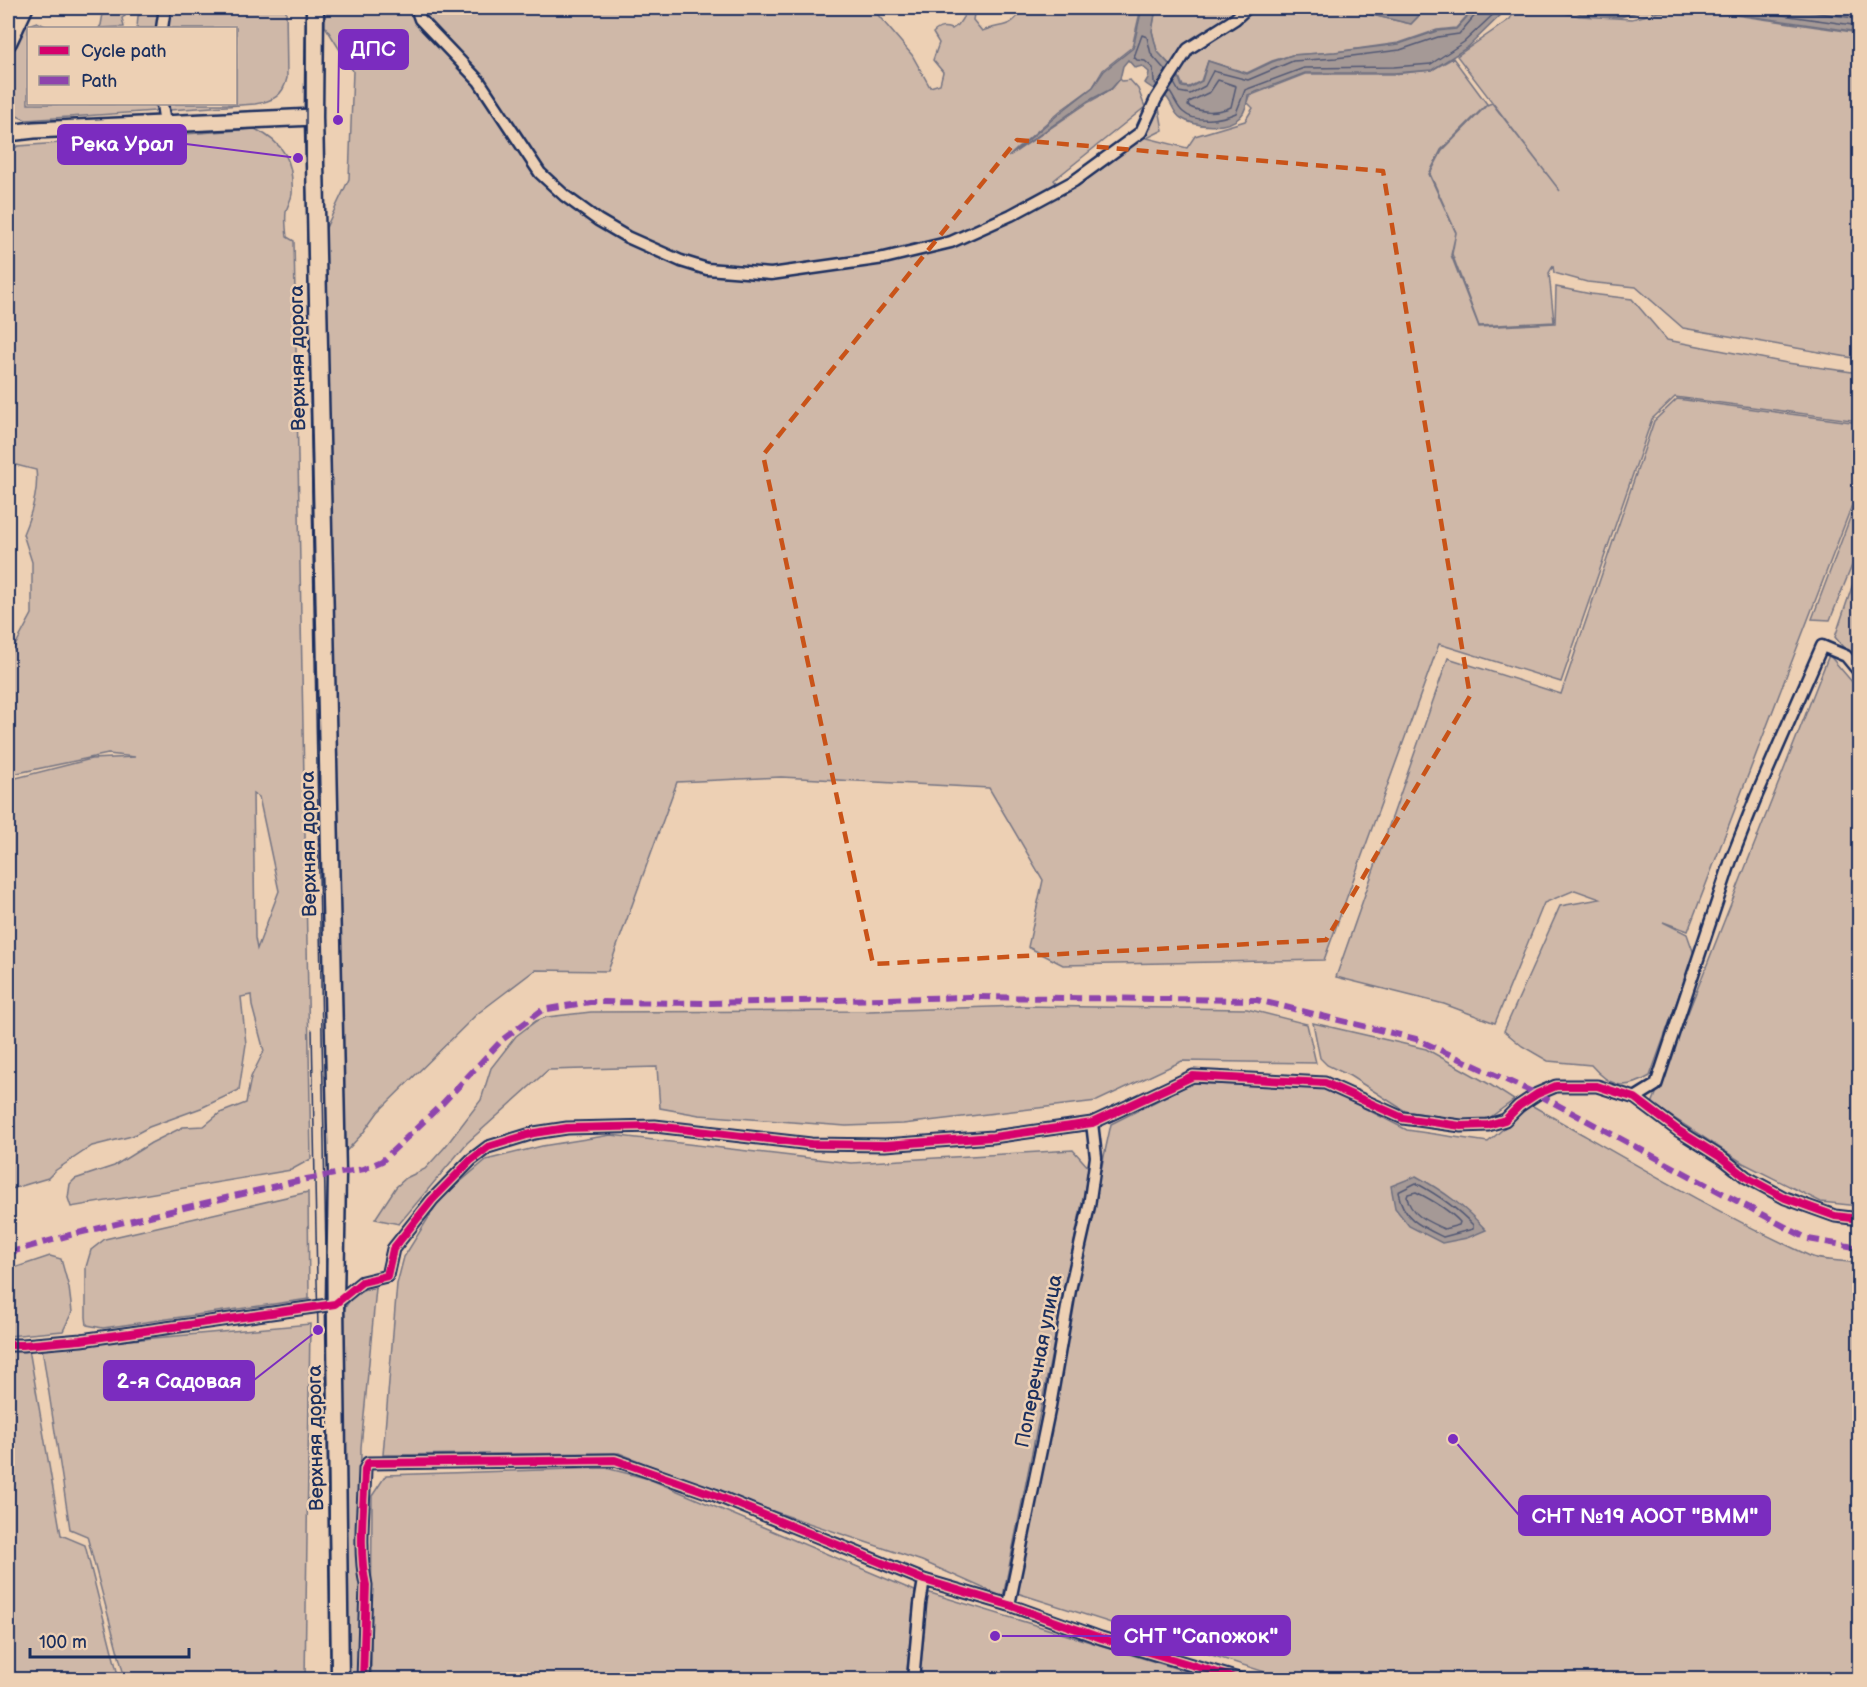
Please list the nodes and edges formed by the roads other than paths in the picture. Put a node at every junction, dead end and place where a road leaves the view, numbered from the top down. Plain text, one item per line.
1 (24, 8) edge
2 (165, 8) edge
3 (315, 8) edge
4 (416, 8) edge
5 (1247, 8) edge
6 (162, 27) edge
7 (8, 42) edge
8 (162, 105) edge
9 (314, 117) junction
10 (165, 124) junction
11 (8, 133) edge
12 (1860, 673) edge
13 (1635, 1098) junction
14 (1092, 1123) junction
15 (1860, 1219) edge
16 (335, 1304) junction
17 (8, 1345) edge
18 (924, 1580) junction
19 (1009, 1605) junction
20 (340, 1680) edge
21 (363, 1680) edge
22 (914, 1680) edge
23 (1242, 1680) edge

1 - 7 main road
2 - 6 street
3 - 9 main road, Верхняя дорога
4 - 5 street
8 - 10 street
9 - 10 main road
9 - 16 main road, Верхняя дорога
10 - 11 main road
12 - 13 street
13 - 14 street
13 - 15 street
14 - 16 street
14 - 19 street, Поперечная улица
16 - 17 street
16 - 20 main road, Верхняя дорога
18 - 19 street
18 - 21 street
18 - 22 street
19 - 23 street

